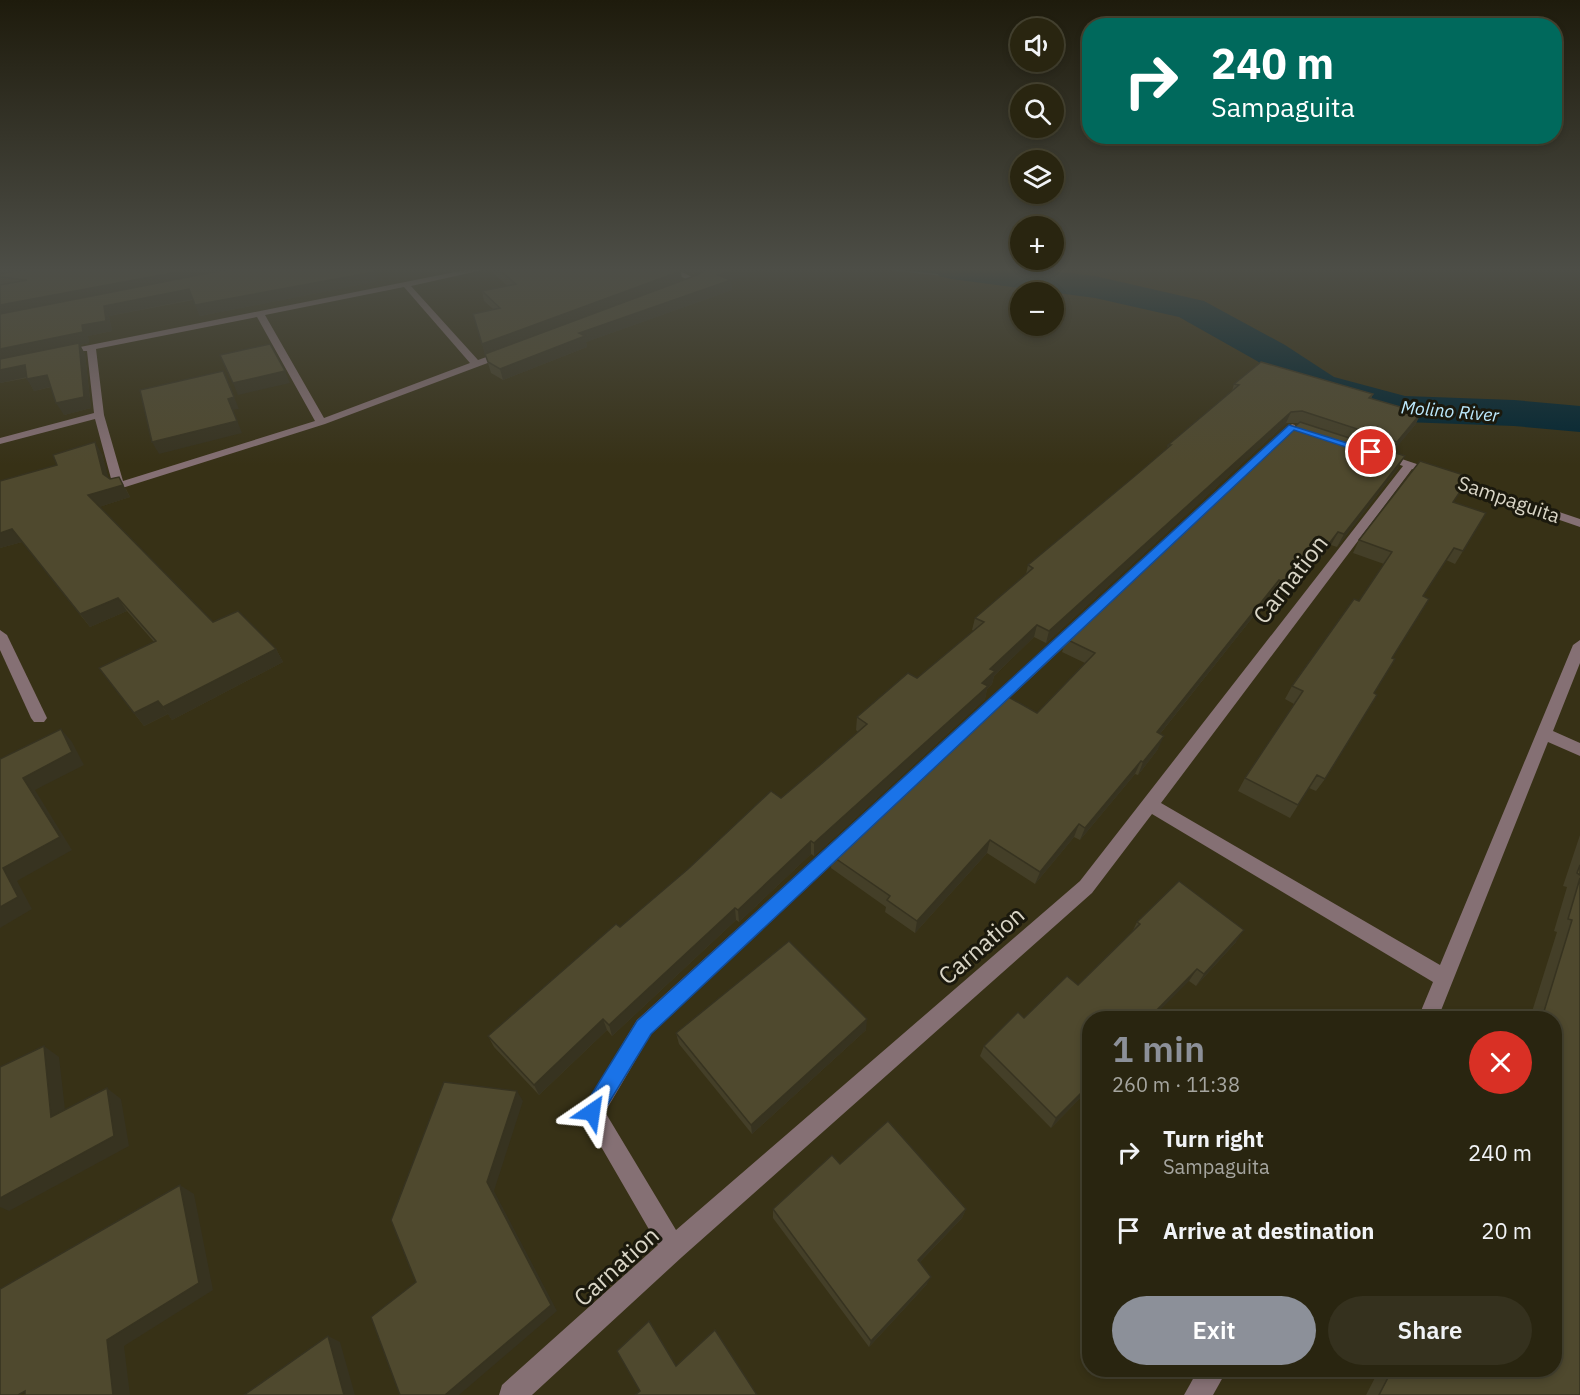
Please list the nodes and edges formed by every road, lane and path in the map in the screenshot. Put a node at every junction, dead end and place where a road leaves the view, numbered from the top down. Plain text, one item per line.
1 (160, 334) edge
2 (271, 334) edge
3 (449, 334) edge
4 (91, 348) junction
5 (518, 349) edge
6 (69, 352) edge
7 (476, 364) junction
8 (99, 415) junction
9 (321, 422) junction
10 (1324, 437) edge
11 (0, 441) edge
12 (1367, 451) edge
13 (1410, 465) junction
14 (1580, 523) edge
15 (0, 635) edge
16 (1580, 645) edge
17 (39, 718) dead end
18 (1543, 733) junction
19 (1580, 750) edge
20 (1149, 804) junction
21 (1444, 978) junction
22 (1431, 1011) edge
23 (673, 1248) junction
24 (1209, 1377) edge
25 (512, 1395) edge
26 (1197, 1395) edge

1 - 4 street
2 - 9 street
3 - 7 street
4 - 6 street
4 - 8 street
5 - 7 street
7 - 9 street
8 - 9 street
8 - 11 street
10 - 23 street
12 - 13 street, Sampaguita
13 - 14 street, Sampaguita
13 - 20 street, Carnation
15 - 17 street
16 - 18 street
18 - 19 street
18 - 21 street
20 - 21 street
20 - 23 street, Carnation
21 - 22 street
23 - 25 street, Carnation
24 - 26 street

